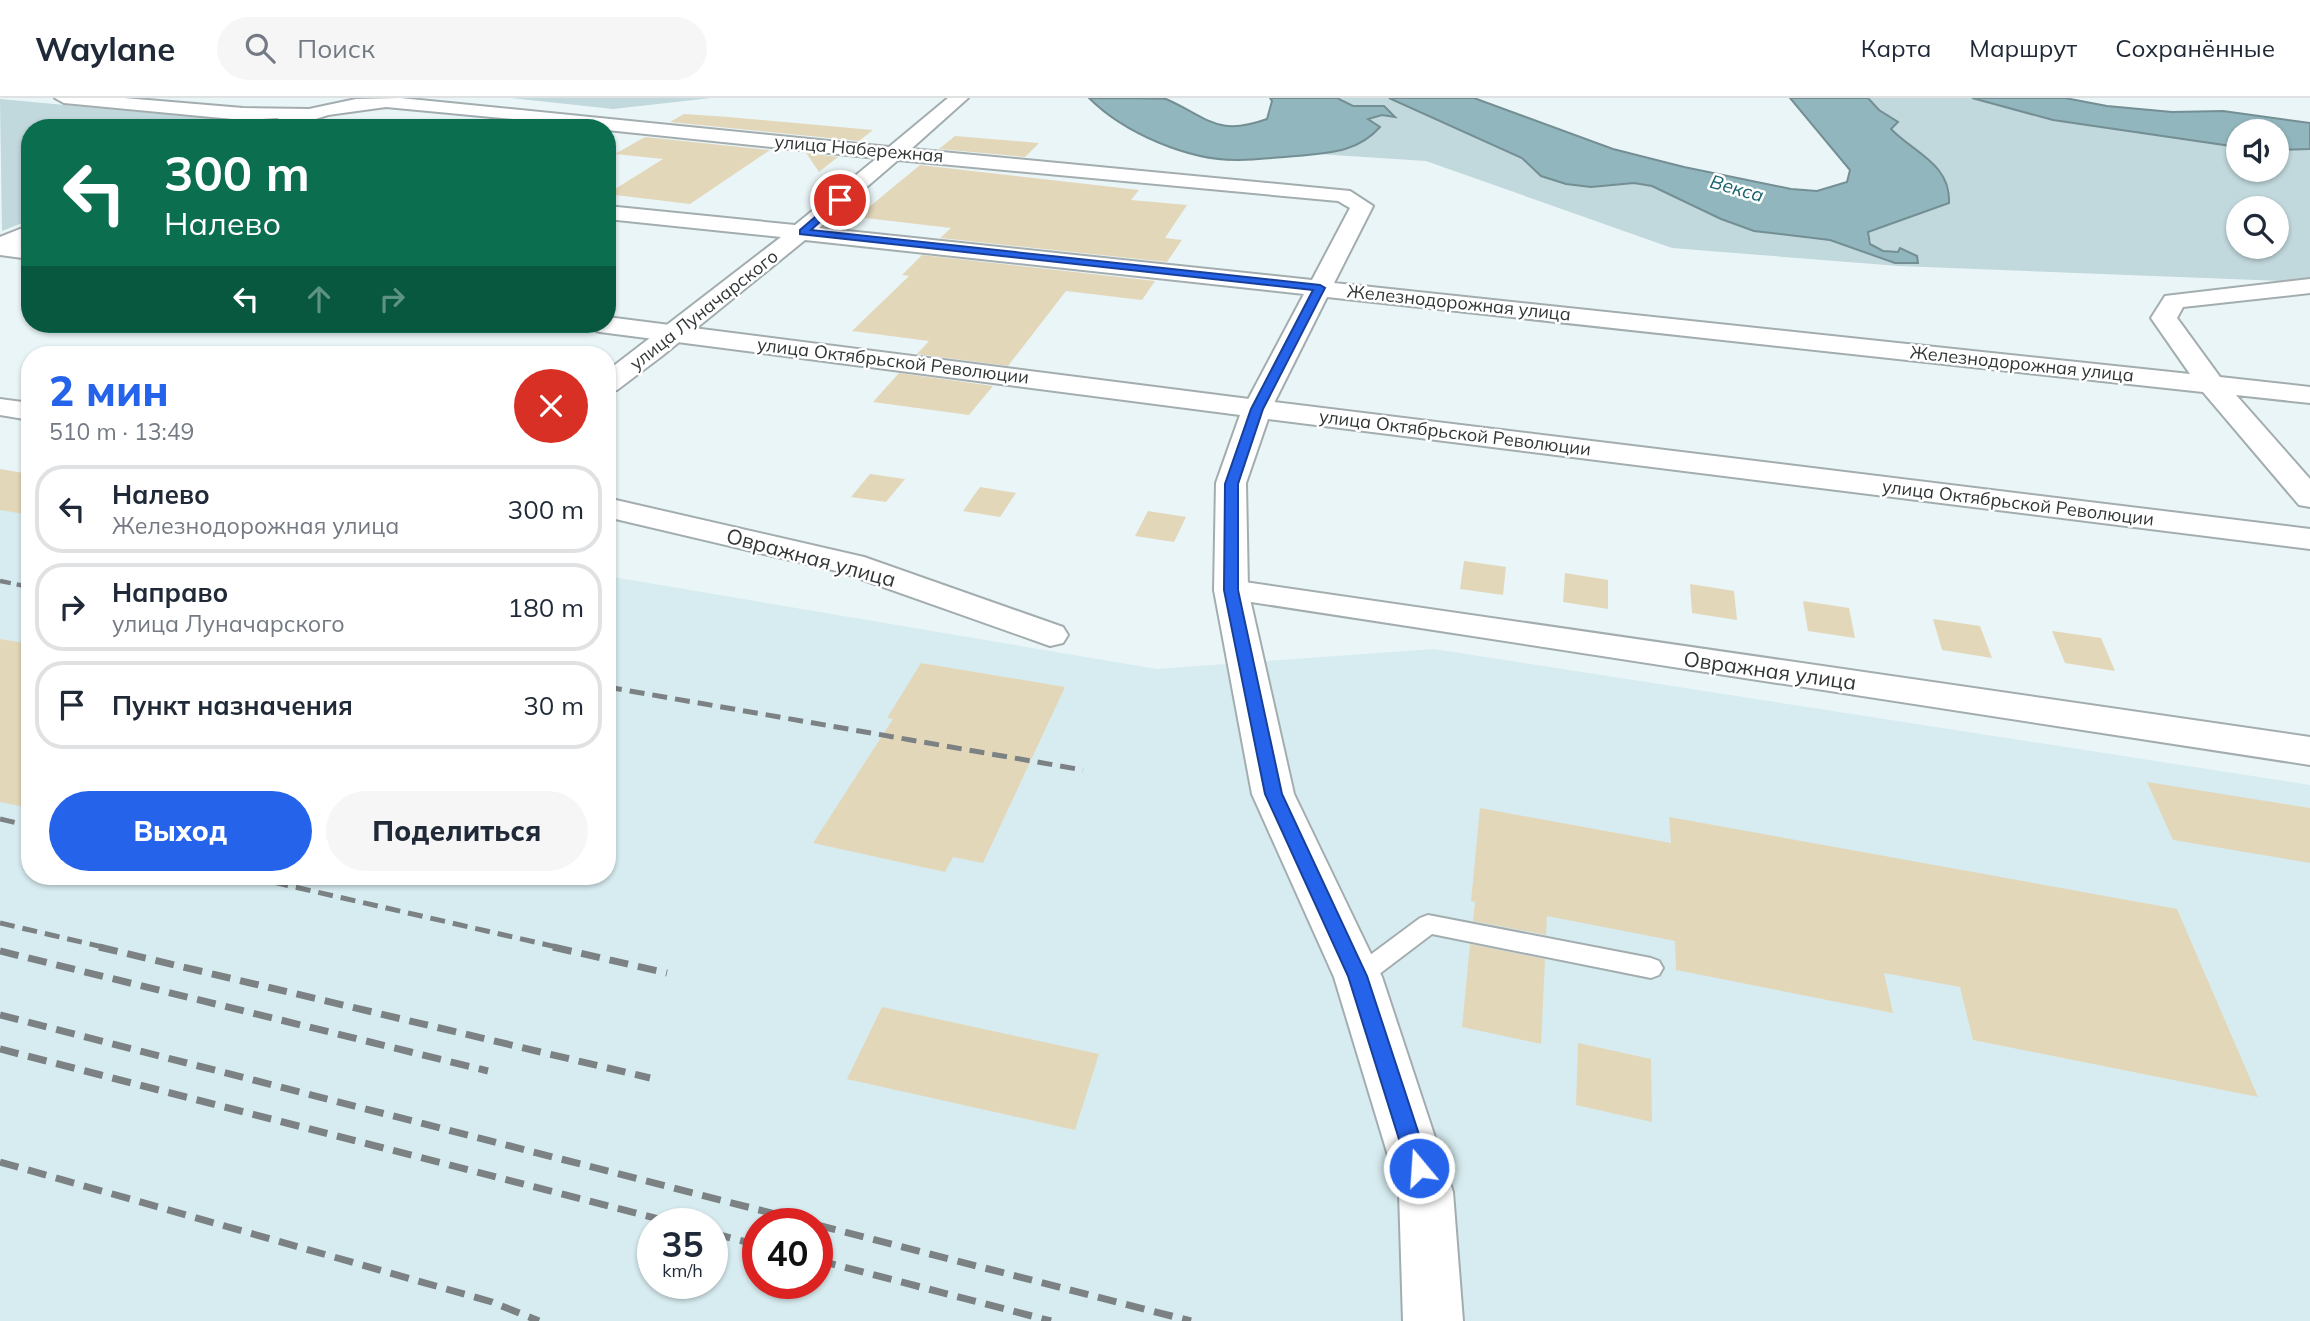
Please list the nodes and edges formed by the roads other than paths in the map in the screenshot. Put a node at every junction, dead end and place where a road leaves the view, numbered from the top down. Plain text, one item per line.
1 (64, 98) edge
2 (959, 98) edge
3 (311, 111) junction
4 (292, 119) edge
5 (559, 119) edge
6 (616, 125) edge
7 (894, 152) junction
8 (616, 213) edge
9 (804, 232) junction
10 (2310, 286) edge
11 (1320, 288) junction
12 (616, 326) edge
13 (678, 334) junction
14 (616, 378) edge
15 (2212, 385) junction
16 (2310, 395) edge
17 (0, 407) edge
18 (1257, 409) junction
19 (21, 410) edge
20 (2310, 498) edge
21 (616, 509) edge
22 (2310, 539) edge
23 (1231, 590) junction
24 (1050, 635) dead end
25 (2310, 751) edge
26 (1651, 968) dead end
27 (1358, 976) junction
28 (1433, 1321) edge

1 - 3 street
2 - 7 street, улица Луначарского
3 - 4 street
3 - 5 street, улица Набережная
6 - 7 street, улица Набережная
7 - 9 street, улица Луначарского
7 - 11 street, улица Набережная
8 - 9 street, Железнодорожная улица
9 - 11 street, Железнодорожная улица
9 - 13 street, улица Луначарского
10 - 15 street
11 - 15 street, Железнодорожная улица
11 - 18 street
12 - 13 street, улица Октябрьской Революции
13 - 14 street, улица Луначарского
13 - 18 street, улица Октябрьской Революции
15 - 16 street, Железнодорожная улица
15 - 20 street
17 - 19 street
18 - 22 street, улица Октябрьской Революции
18 - 23 street
21 - 24 street, Овражная улица
23 - 25 street, Овражная улица
23 - 27 street
26 - 27 lane
27 - 28 street

